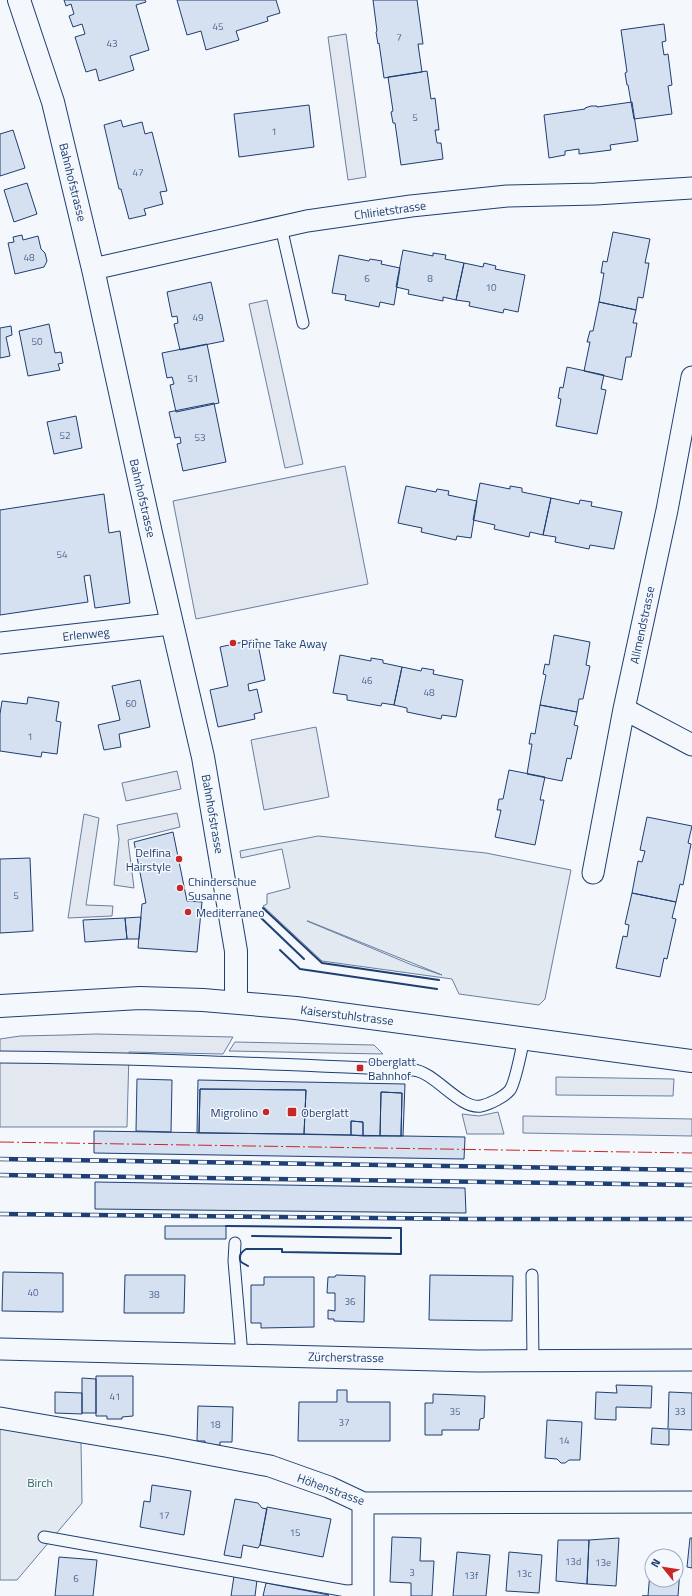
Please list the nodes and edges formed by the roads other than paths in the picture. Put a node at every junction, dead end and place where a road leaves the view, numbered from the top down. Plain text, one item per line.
1 (19, 0) edge
2 (692, 188) edge
3 (281, 227) junction
4 (94, 269) junction
5 (303, 323) dead end
6 (692, 377) edge
7 (171, 624) junction
8 (0, 643) edge
9 (624, 709) junction
10 (692, 745) edge
11 (593, 873) dead end
12 (236, 1002) junction
13 (0, 1006) edge
14 (524, 1038) junction
15 (0, 1057) edge
16 (692, 1061) edge
17 (235, 1243) dead end
18 (532, 1275) dead end
19 (0, 1349) edge
20 (242, 1355) junction
21 (692, 1360) edge
22 (533, 1361) junction
23 (0, 1418) edge
24 (692, 1502) edge
25 (363, 1503) junction
26 (44, 1537) dead end
27 (363, 1593) edge

1 - 4 street, Bahnhofstrasse
2 - 3 street, Chlirietstrasse
3 - 4 street, Chlirietstrasse
3 - 5 lane
4 - 7 street, Bahnhofstrasse
6 - 9 street, Allmendstrasse
7 - 8 street, Erlenweg
7 - 12 street, Bahnhofstrasse
9 - 10 street
9 - 11 street, Allmendstrasse
12 - 13 street, Kaiserstuhlstrasse
12 - 14 street, Kaiserstuhlstrasse
14 - 15 lane
14 - 16 street, Kaiserstuhlstrasse
17 - 20 lane
18 - 22 lane
19 - 20 street, Zürcherstrasse
20 - 22 street, Zürcherstrasse
21 - 22 street, Zürcherstrasse
23 - 25 street, Höhenstrasse
24 - 25 street, Höhenstrasse
25 - 27 street
26 - 27 lane

